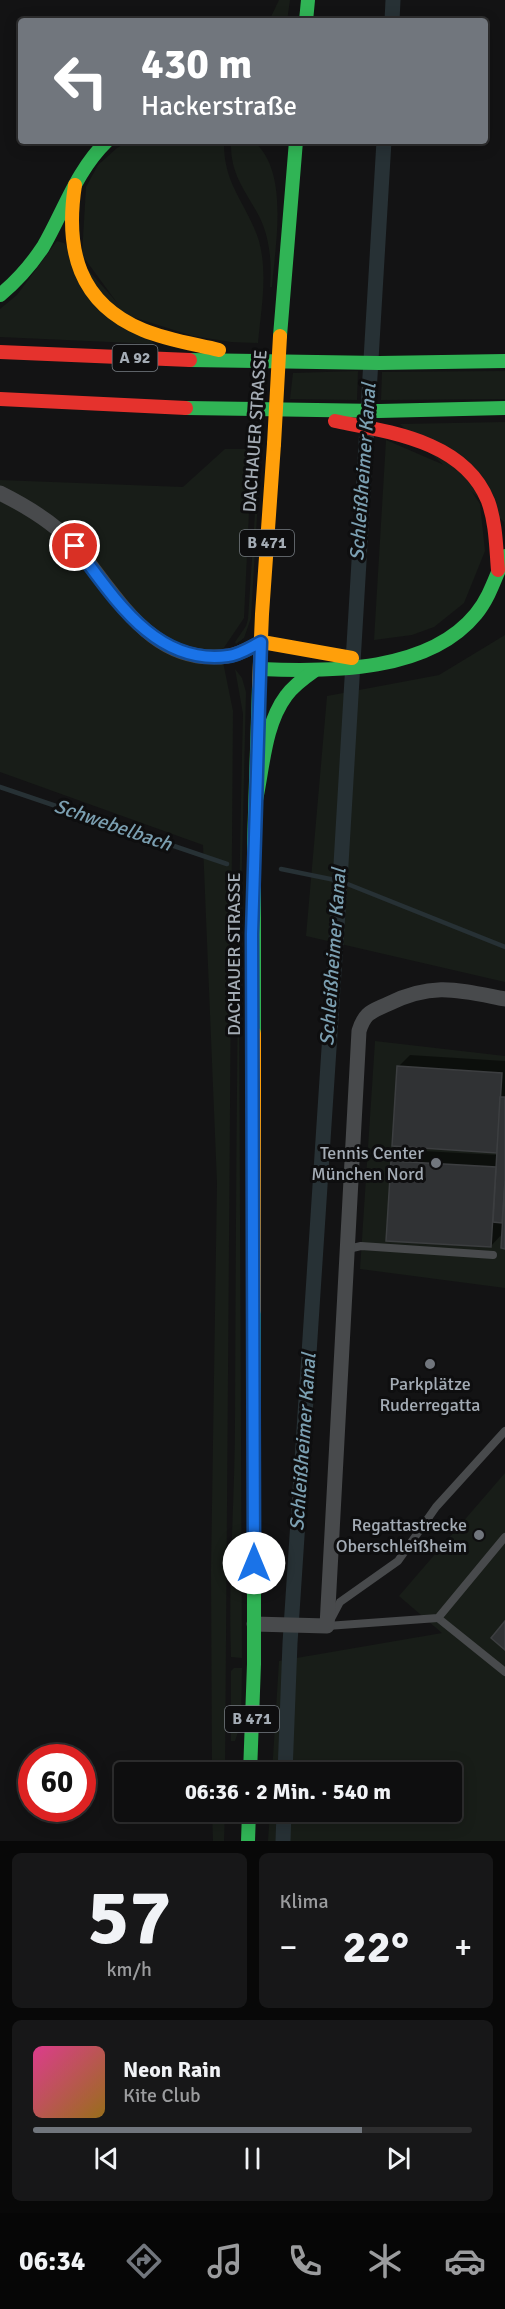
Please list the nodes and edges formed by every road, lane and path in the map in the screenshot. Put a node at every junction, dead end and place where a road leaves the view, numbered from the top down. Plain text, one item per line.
1 (308, 0) edge
2 (306, 18) edge
3 (104, 144) edge
4 (296, 144) edge
5 (75, 185) junction
6 (0, 295) edge
7 (0, 352) edge
8 (505, 361) edge
9 (270, 362) junction
10 (0, 399) edge
11 (269, 408) junction
12 (505, 408) edge
13 (0, 493) edge
14 (505, 556) edge
15 (498, 570) junction
16 (261, 642) junction
17 (230, 656) junction
18 (332, 662) junction
19 (261, 669) junction
20 (314, 671) junction
21 (256, 800) junction
22 (505, 999) edge
23 (348, 1249) junction
24 (493, 1255) dead end
25 (505, 1431) edge
26 (505, 1537) edge
27 (438, 1618) junction
28 (254, 1624) junction
29 (320, 1626) junction
30 (505, 1672) edge
31 (250, 1762) edge
32 (249, 1822) edge
33 (248, 1841) edge

1 - 2 main road
3 - 5 main road
4 - 16 main road, DACHAUER STRASSE / B 471, bridge
5 - 6 main road
5 - 9 main road
7 - 9 main road, A 92
8 - 9 main road, A 92
10 - 11 main road
11 - 12 main road
11 - 15 main road
13 - 17 street
14 - 15 main road
15 - 18 main road
16 - 17 street
16 - 18 main road
16 - 19 main road, DACHAUER STRASSE / B 471
17 - 19 street
18 - 20 main road
19 - 20 main road
19 - 21 main road, DACHAUER STRASSE / B 471
20 - 21 main road
21 - 28 main road, DACHAUER STRASSE / B 471
22 - 23 street
23 - 24 lane
23 - 29 street
25 - 29 lane
26 - 27 lane
27 - 29 lane
27 - 30 lane
28 - 29 street
28 - 31 main road, DACHAUER STRASSE / B 471
32 - 33 main road

